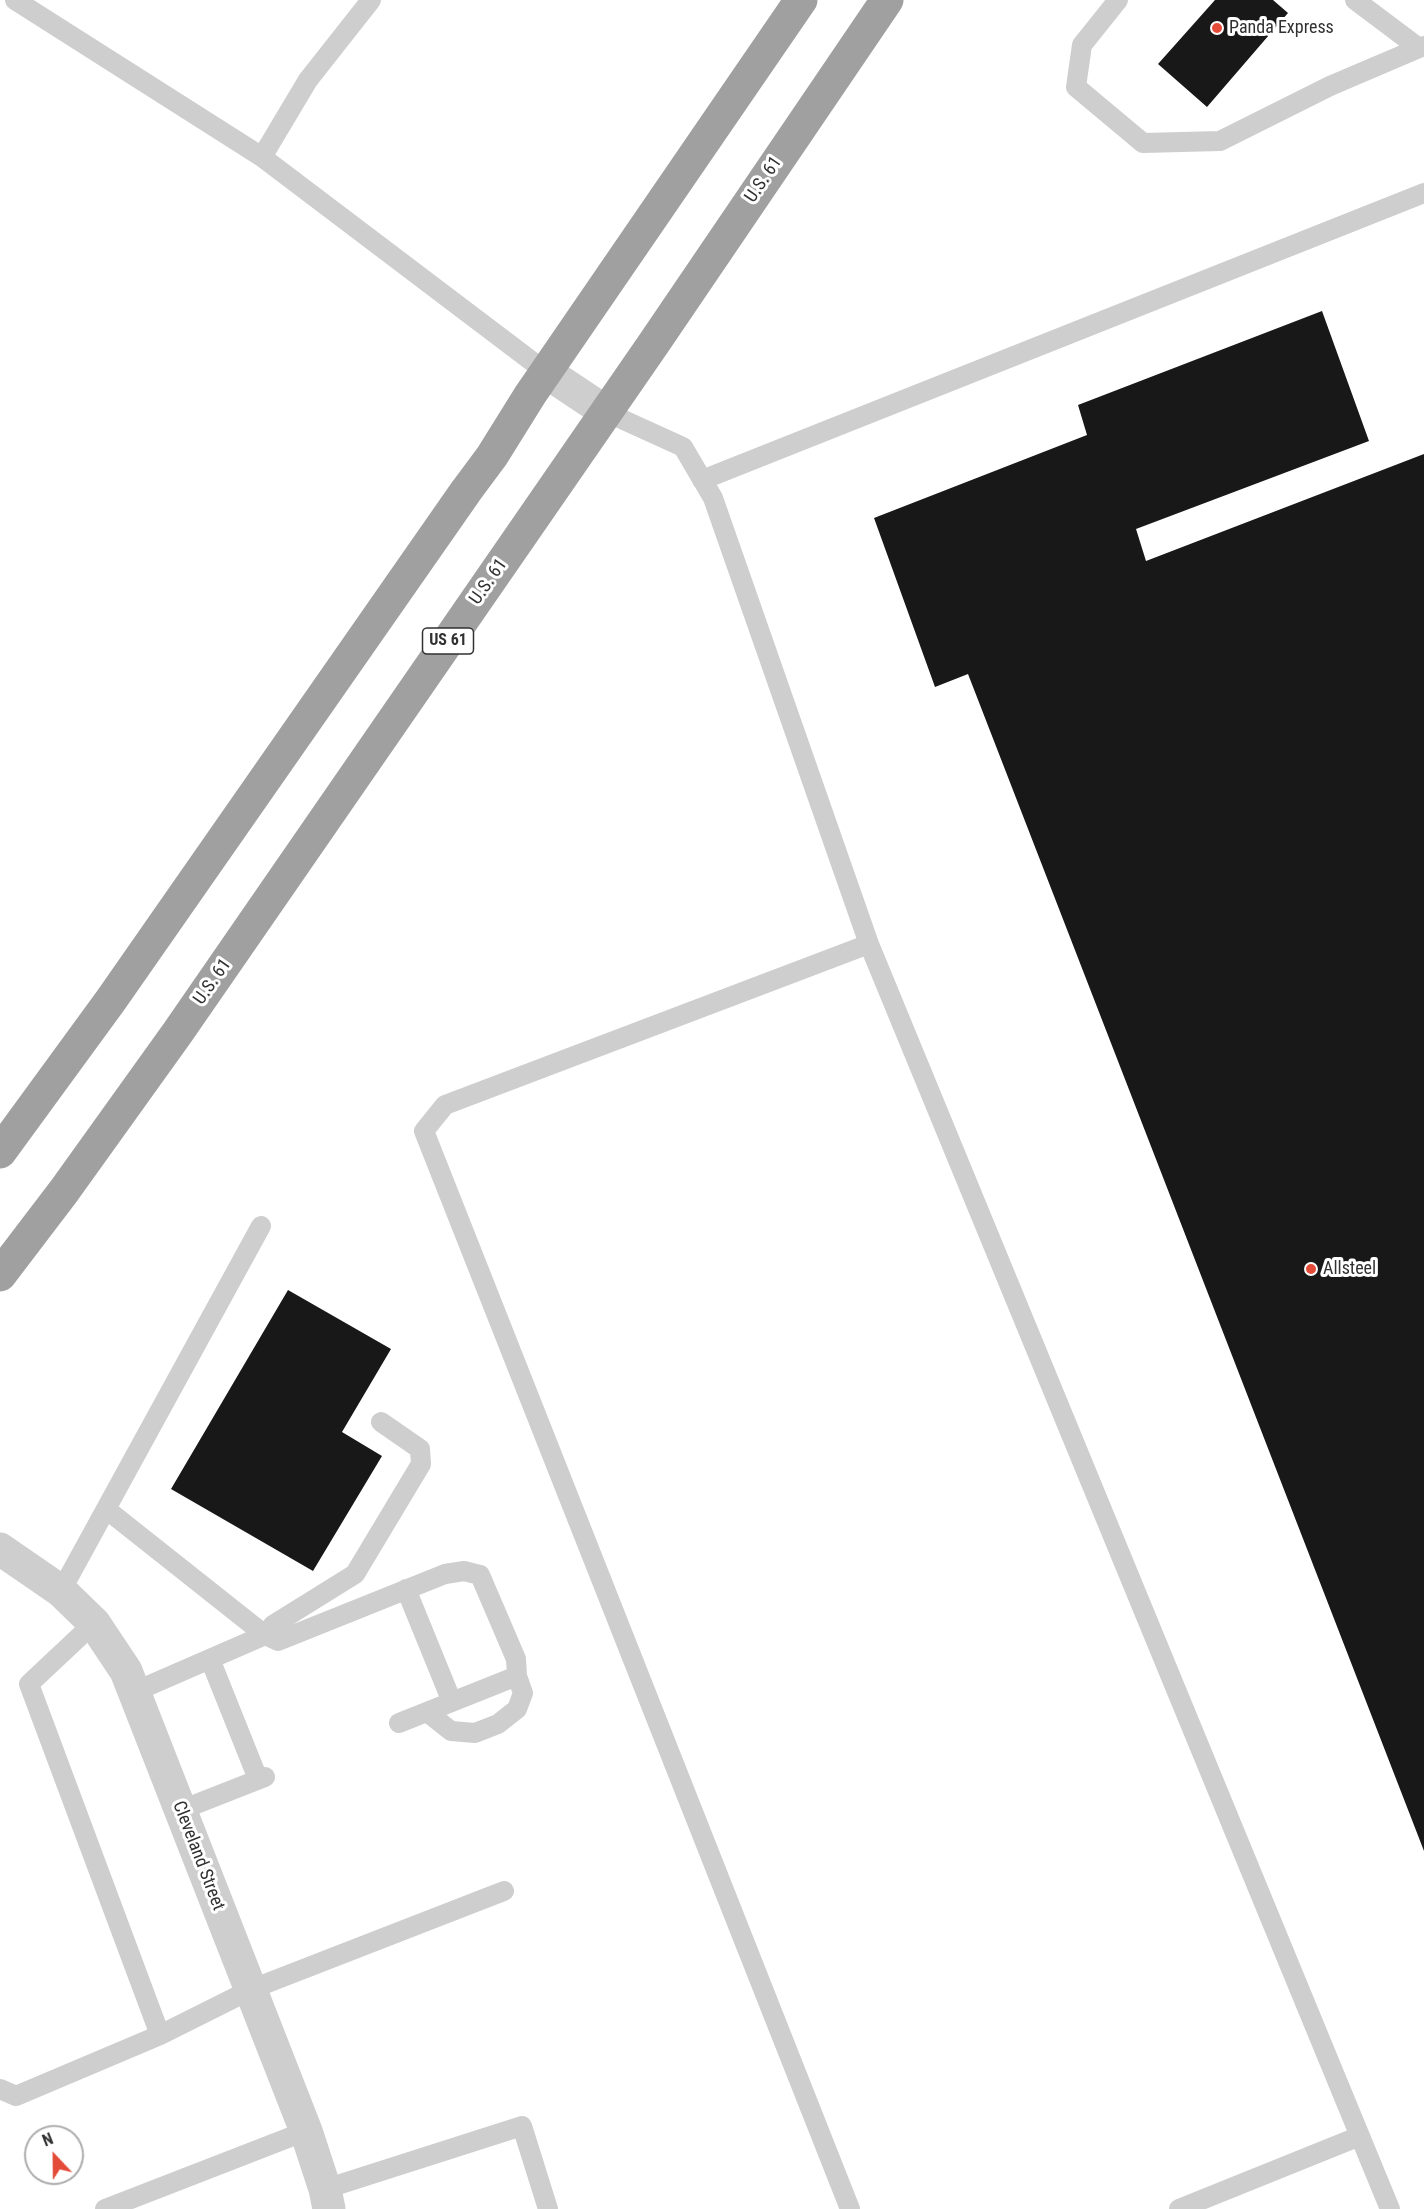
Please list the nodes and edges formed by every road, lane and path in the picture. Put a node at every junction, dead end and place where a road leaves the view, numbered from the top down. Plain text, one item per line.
1 (15, 0) edge
2 (371, 0) edge
3 (801, 0) edge
4 (886, 0) edge
5 (1118, 0) edge
6 (1355, 0) edge
7 (1422, 47) edge
8 (262, 157) junction
9 (1424, 193) edge
10 (546, 372) junction
11 (606, 411) junction
12 (702, 480) junction
13 (869, 944) junction
14 (0, 1152) edge
15 (261, 1226) dead end
16 (0, 1275) edge
17 (381, 1422) dead end
18 (106, 1509) junction
19 (0, 1549) edge
20 (406, 1589) junction
21 (61, 1591) junction
22 (94, 1623) junction
23 (266, 1635) junction
24 (210, 1659) junction
25 (517, 1676) junction
26 (134, 1692) junction
27 (452, 1702) junction
28 (427, 1712) junction
29 (399, 1723) dead end
30 (180, 1810) junction
31 (504, 1891) dead end
32 (252, 1989) junction
33 (160, 2035) junction
34 (0, 2089) edge
35 (306, 2131) junction
36 (1360, 2136) junction
37 (327, 2199) edge
38 (105, 2209) edge
39 (548, 2209) edge
40 (850, 2209) edge
41 (1179, 2209) edge
42 (1390, 2209) edge

1 - 8 lane
2 - 8 lane
3 - 10 highway
4 - 11 highway, U.S. 61 / US 61
5 - 7 lane
6 - 7 lane
8 - 10 lane
9 - 12 lane
10 - 11 street
10 - 14 highway
11 - 12 lane
11 - 16 highway, U.S. 61 / US 61
12 - 13 lane
13 - 36 lane
13 - 40 lane
15 - 18 lane
17 - 23 lane
18 - 21 lane
18 - 23 lane
19 - 21 street, Cleveland Street
20 - 23 lane
20 - 25 lane
20 - 27 lane
21 - 22 street, Cleveland Street
22 - 26 street, Cleveland Street
22 - 33 lane
23 - 24 lane
24 - 26 lane
24 - 30 lane
25 - 27 lane
25 - 28 lane
26 - 30 street, Cleveland Street
27 - 28 lane
28 - 29 lane
30 - 32 street, Cleveland Street
31 - 32 lane
32 - 33 lane
32 - 35 street, Cleveland Street
33 - 34 lane
35 - 37 street, Cleveland Street
35 - 38 lane
36 - 41 lane
36 - 42 lane
37 - 39 lane

